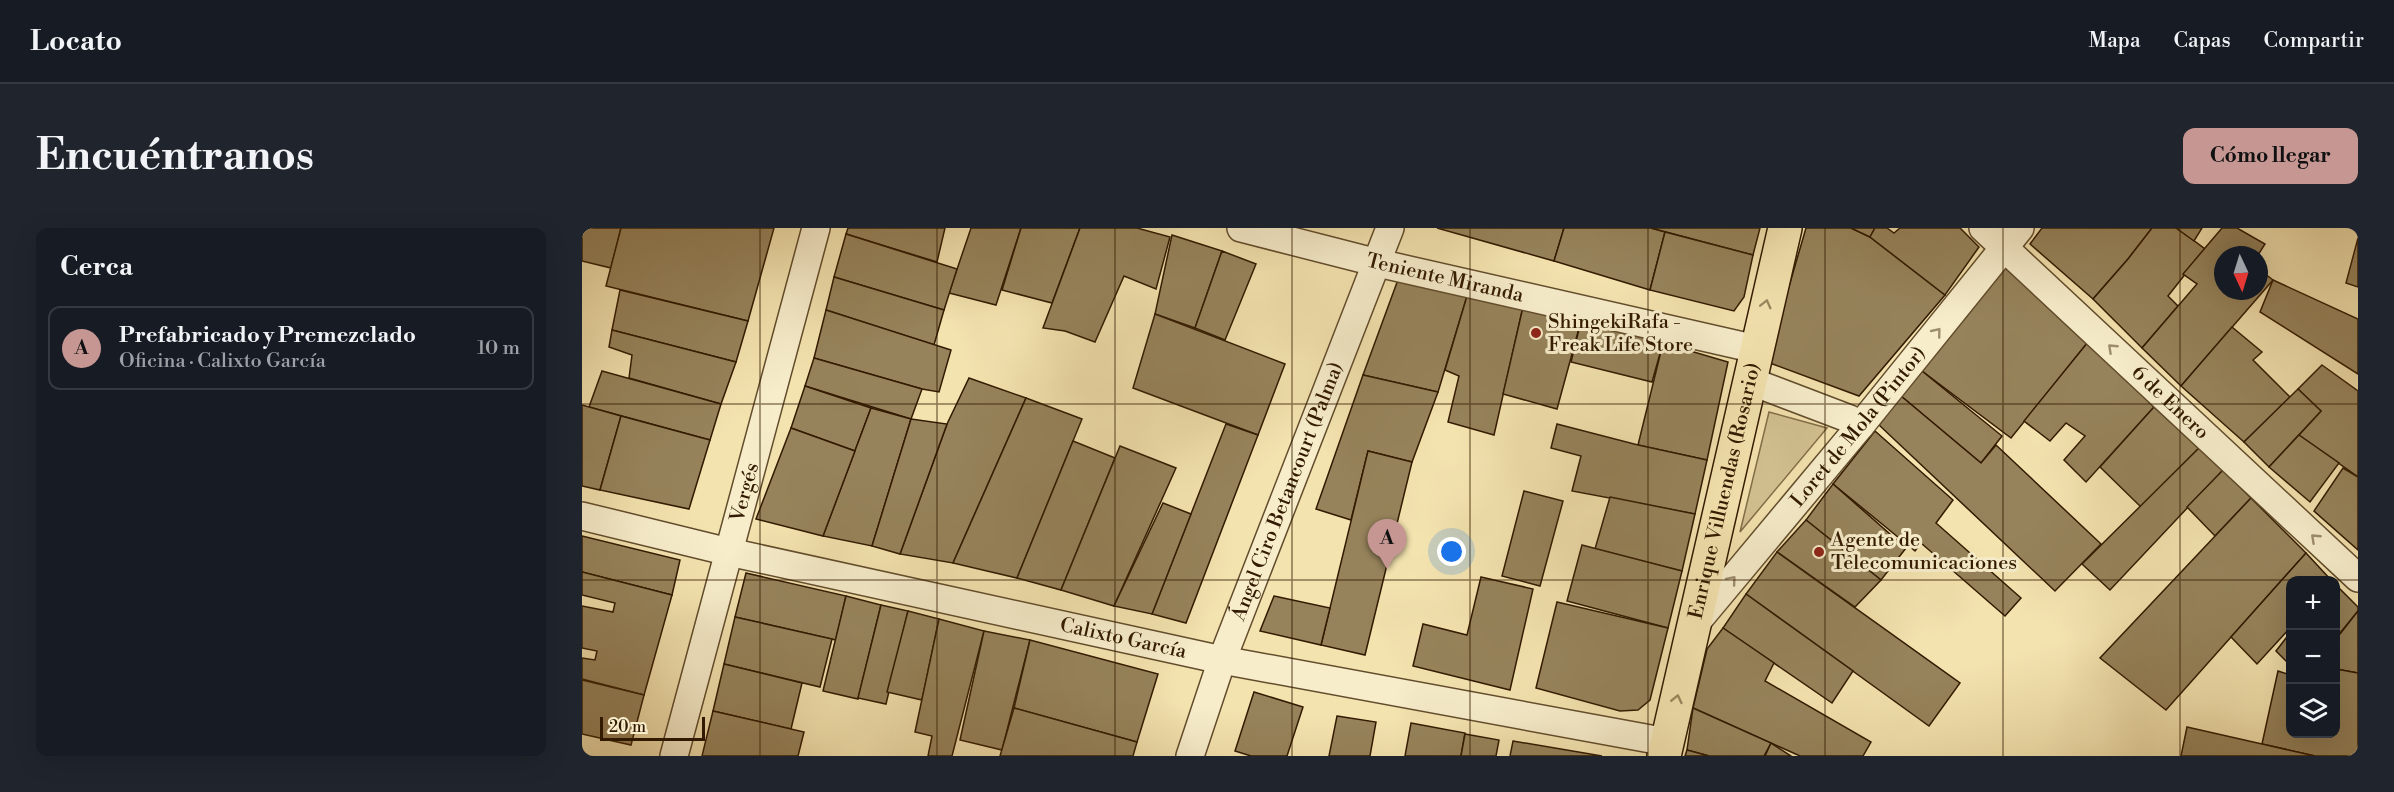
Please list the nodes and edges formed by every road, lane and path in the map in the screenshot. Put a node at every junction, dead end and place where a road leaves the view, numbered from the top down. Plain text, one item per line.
1 (816, 228) edge
2 (1240, 228) edge
3 (1390, 228) edge
4 (1785, 228) edge
5 (1983, 228) edge
6 (2012, 238) edge
7 (1378, 262) junction
8 (1756, 349) junction
9 (1750, 381) junction
10 (1861, 425) junction
11 (582, 516) edge
12 (729, 552) junction
13 (2358, 578) edge
14 (1695, 624) junction
15 (1222, 660) junction
16 (1665, 749) edge
17 (674, 756) edge
18 (1190, 756) edge

1 - 12 street, Vergés
2 - 7 street, Teniente Miranda
3 - 7 street, Ángel Ciro Betancourt (Palma)
8 -> 4 main road, Enrique Villuendas (Rosario)
5 - 6 street, 6 de Enero
10 -> 6 street, Loret de Mola (Pintor)
13 -> 6 street, 6 de Enero
7 - 8 street, Teniente Miranda
7 - 15 street, Ángel Ciro Betancourt (Palma)
8 - 9 main road, Enrique Villuendas (Rosario)
9 - 10 street
9 - 14 main road, Enrique Villuendas (Rosario)
14 -> 10 street, Loret de Mola (Pintor)
11 - 12 street, Calixto García
12 - 15 street, Calixto García
12 - 17 street, Vergés
16 -> 14 main road, Enrique Villuendas (Rosario)
15 - 16 street, Calixto García
15 - 18 street, Ángel Ciro Betancourt (Palma)

